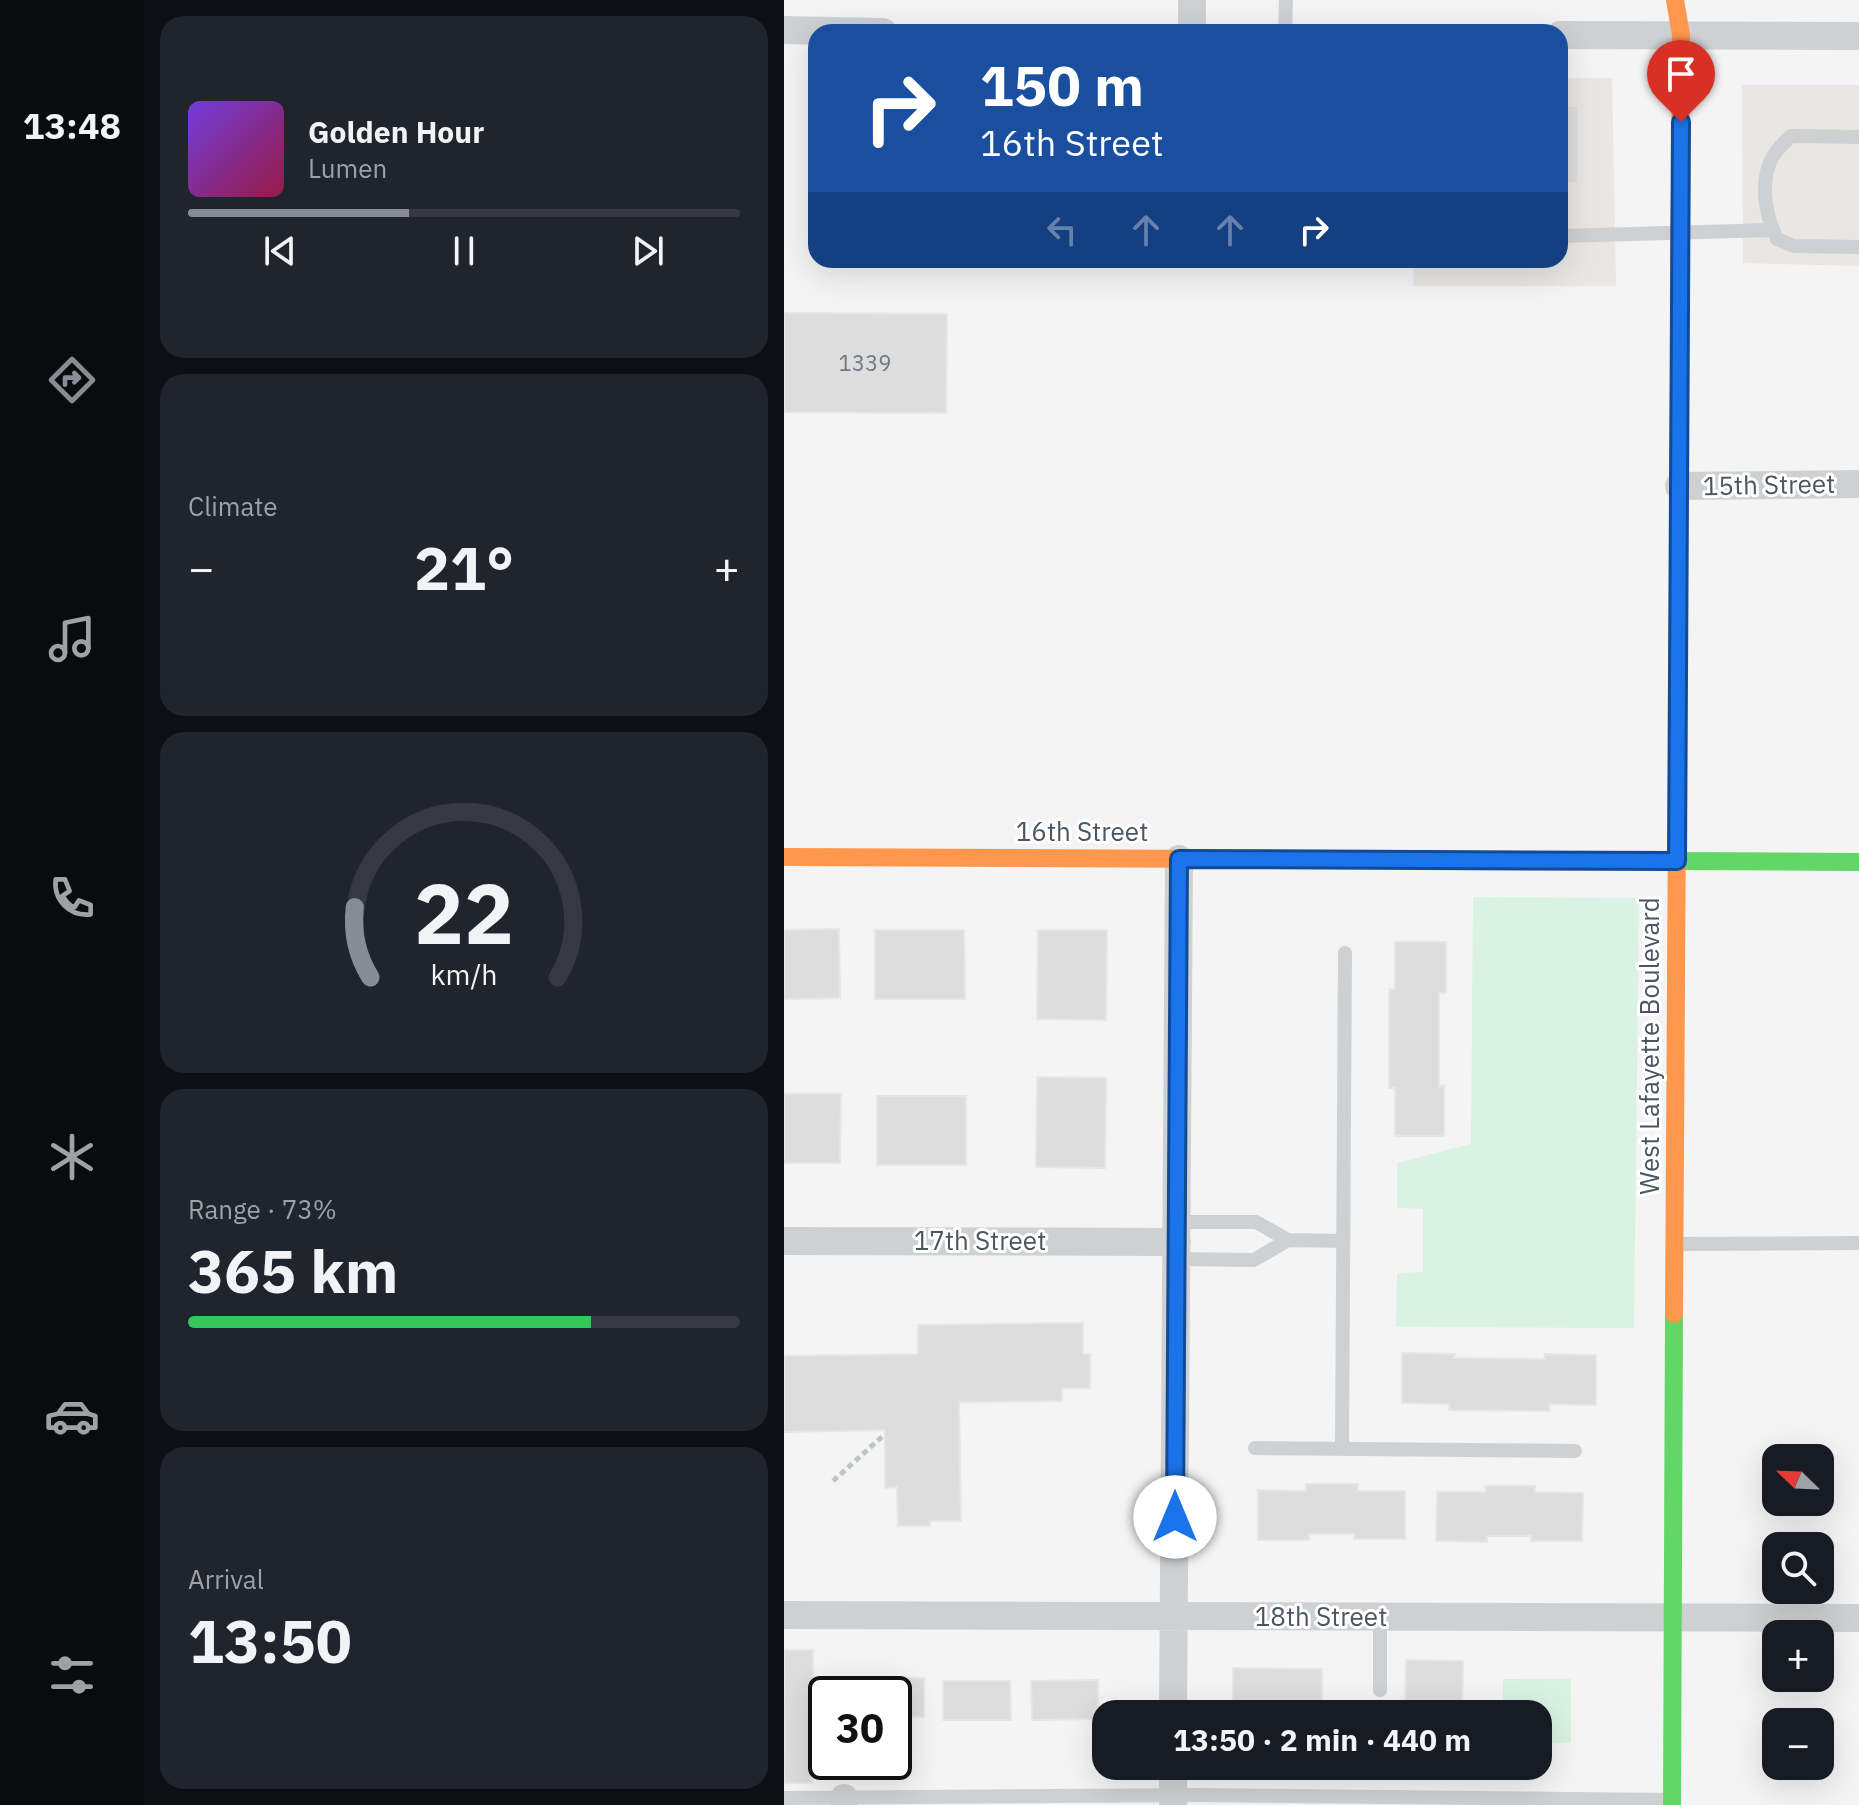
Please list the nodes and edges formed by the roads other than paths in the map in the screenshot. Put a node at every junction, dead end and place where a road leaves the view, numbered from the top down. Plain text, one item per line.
1 (1192, 0) edge
2 (1286, 0) edge
3 (1675, 0) edge
4 (1192, 24) edge
5 (1285, 24) edge
6 (784, 30) edge
7 (808, 30) edge
8 (1568, 35) edge
9 (1681, 35) junction
10 (1859, 36) edge
11 (1859, 137) edge
12 (1772, 230) junction
13 (1680, 232) junction
14 (1568, 236) edge
15 (1859, 247) edge
16 (1859, 484) edge
17 (1679, 486) junction
18 (784, 857) edge
19 (1179, 859) junction
20 (1677, 861) junction
21 (1859, 862) edge
22 (1345, 953) dead end
23 (1288, 1240) junction
24 (784, 1241) edge
25 (1176, 1241) junction
26 (1342, 1241) junction
27 (1859, 1243) edge
28 (1675, 1244) junction
29 (1255, 1448) dead end
30 (1342, 1449) junction
31 (1575, 1451) dead end
32 (784, 1615) edge
33 (1174, 1616) junction
34 (1380, 1617) junction
35 (1673, 1618) junction
36 (1859, 1618) edge
37 (1380, 1690) dead end
38 (1173, 1700) edge
39 (784, 1798) edge
40 (1173, 1800) edge
41 (1005, 1801) edge
42 (844, 1802) edge
43 (1672, 1803) edge

1 - 4 street
2 - 5 lane
3 - 9 street, West Lafayette Boulevard
6 - 7 street
8 - 9 street
9 - 10 street
9 - 13 street, West Lafayette Boulevard
11 - 12 lane
12 - 13 lane
12 - 15 lane
13 - 14 lane
13 - 17 street, West Lafayette Boulevard
16 - 17 street, 15th Street
17 - 20 street, West Lafayette Boulevard
18 - 19 street, 16th Street
19 - 20 street, 16th Street
19 - 25 street
20 - 21 street, 16th Street
20 - 28 street, West Lafayette Boulevard
22 - 26 lane
23 - 25 lane
23 - 25 lane
23 - 26 lane
24 - 25 street, 17th Street
25 - 33 street
26 - 30 lane
27 - 28 lane
28 - 35 street, West Lafayette Boulevard
29 - 30 lane
30 - 31 lane
32 - 33 street, 18th Street
33 - 34 street, 18th Street
33 - 38 street
34 - 35 street, 18th Street
34 - 37 lane
35 - 36 street, 18th Street
35 - 43 street, West Lafayette Boulevard
39 - 42 lane
40 - 41 lane
40 - 43 lane
41 - 42 lane

